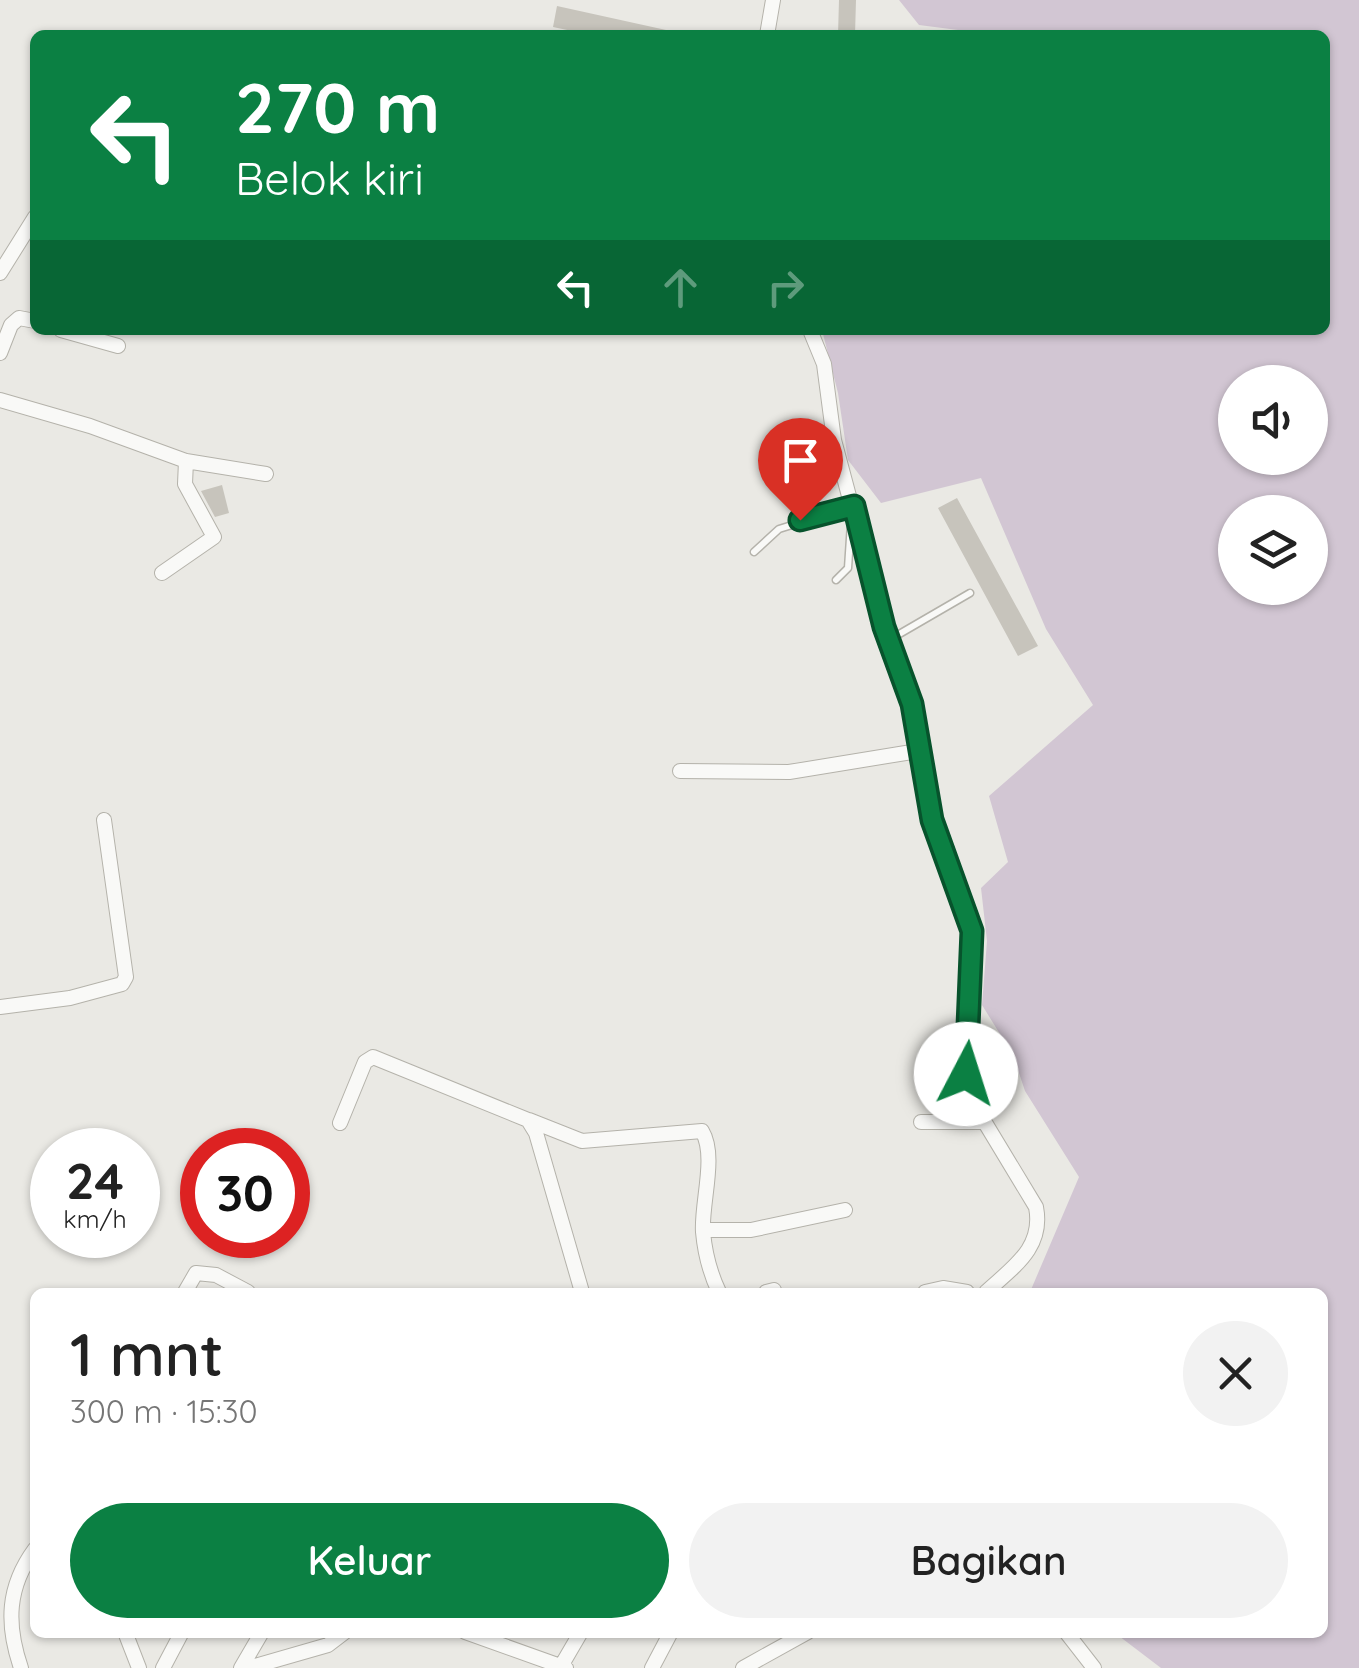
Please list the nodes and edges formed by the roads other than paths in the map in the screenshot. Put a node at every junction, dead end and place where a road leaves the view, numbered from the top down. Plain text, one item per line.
1 (773, 0) edge
2 (769, 30) edge
3 (30, 226) edge
4 (0, 273) edge
5 (6, 321) edge
6 (79, 335) edge
7 (812, 335) edge
8 (118, 346) dead end
9 (0, 353) edge
10 (0, 400) edge
11 (186, 461) junction
12 (266, 474) dead end
13 (852, 506) junction
14 (754, 552) dead end
15 (162, 573) dead end
16 (836, 580) dead end
17 (970, 594) dead end
18 (889, 640) junction
19 (918, 750) junction
20 (680, 771) dead end
21 (104, 820) dead end
22 (0, 1007) edge
23 (528, 1120) junction
24 (921, 1122) dead end
25 (984, 1122) junction
26 (340, 1123) dead end
27 (844, 1210) dead end
28 (703, 1230) junction
29 (187, 1288) edge
30 (240, 1288) edge
31 (581, 1288) edge
32 (717, 1288) edge
33 (990, 1288) edge
34 (30, 1556) edge
35 (127, 1638) edge
36 (179, 1638) edge
37 (259, 1638) edge
38 (337, 1638) edge
39 (578, 1638) edge
40 (668, 1638) edge
41 (797, 1638) edge
42 (1071, 1638) edge
43 (509, 1639) edge
44 (563, 1667) edge
45 (21, 1668) edge
46 (139, 1668) edge
47 (163, 1668) edge
48 (244, 1668) edge
49 (652, 1668) edge
50 (743, 1668) edge
51 (1094, 1668) edge

1 - 2 street
3 - 4 street
5 - 9 street
6 - 8 street
7 - 13 street
10 - 11 street
11 - 12 street
11 - 15 street
13 - 14 lane
13 - 16 lane
13 - 18 street
17 - 18 lane
18 - 19 street
19 - 20 street
19 - 25 street
21 - 22 street
23 - 26 street
23 - 28 street
23 - 31 street
24 - 25 street
25 - 33 street
27 - 28 street
28 - 32 street
29 - 30 street
34 - 45 street
35 - 46 street
36 - 47 street
37 - 48 street
38 - 48 street
39 - 44 street
40 - 49 street
41 - 50 street
42 - 51 street
43 - 44 street

